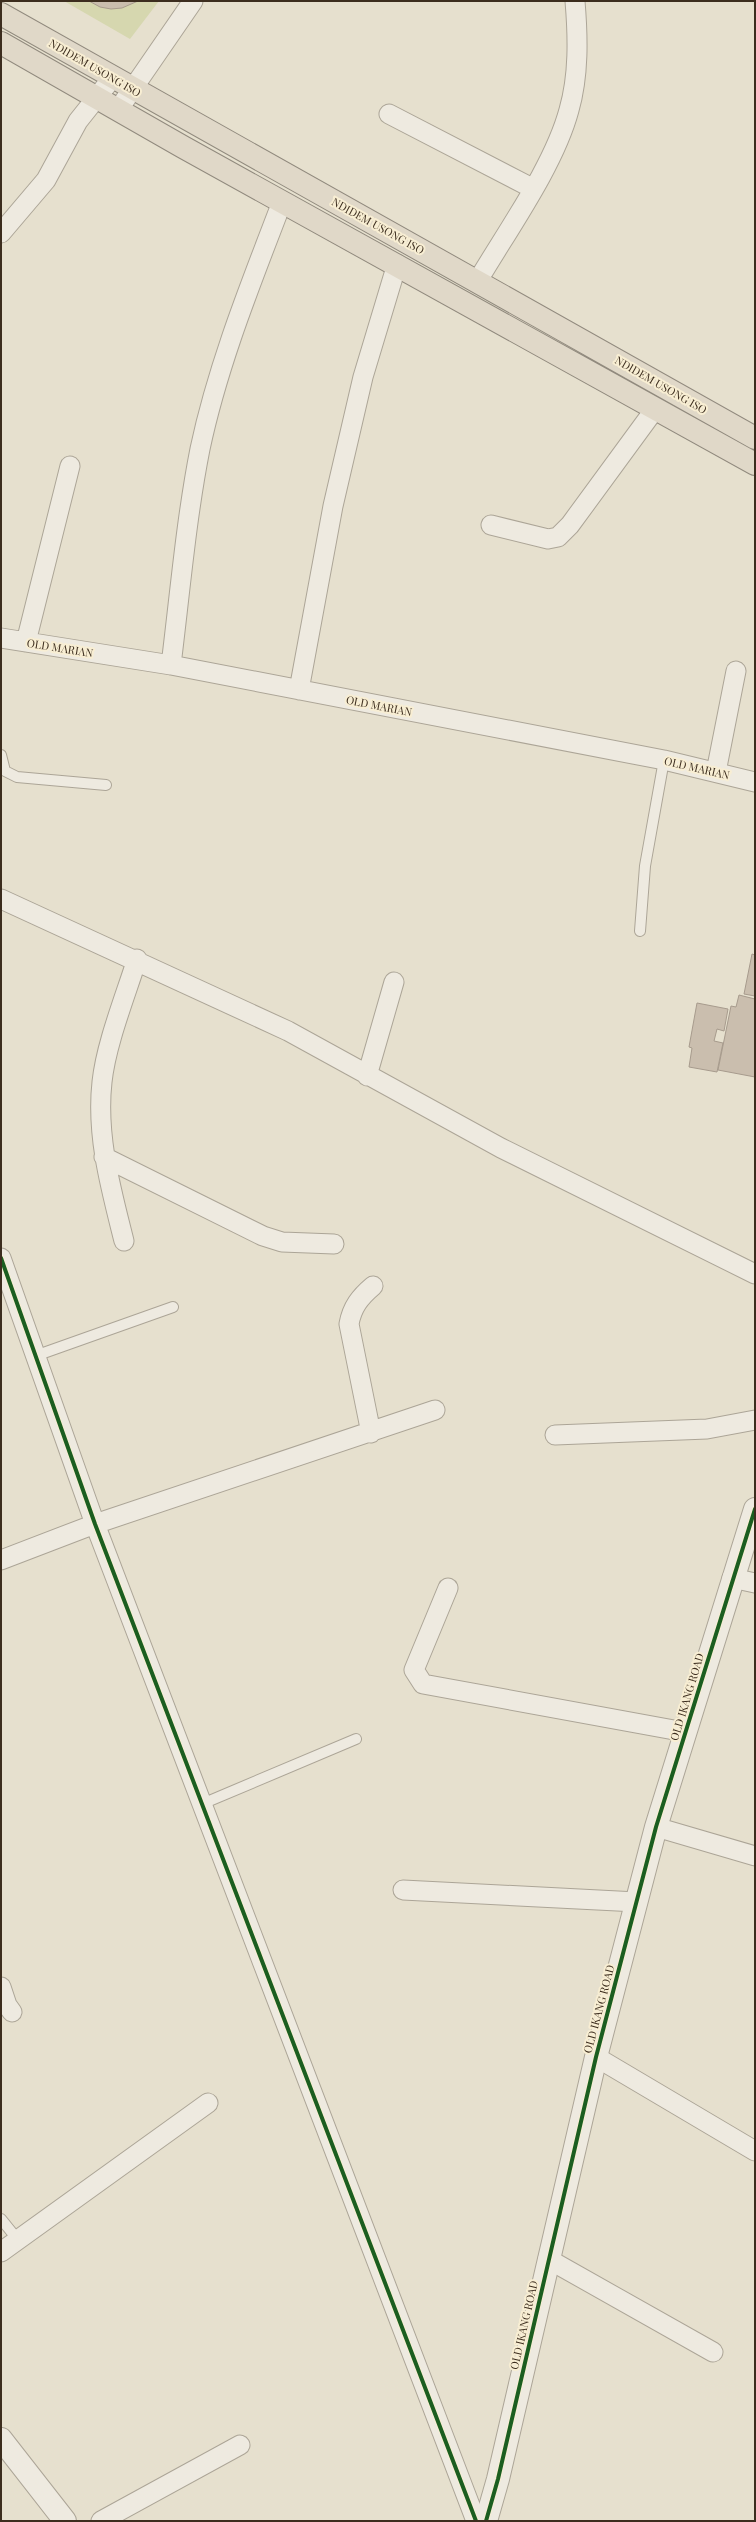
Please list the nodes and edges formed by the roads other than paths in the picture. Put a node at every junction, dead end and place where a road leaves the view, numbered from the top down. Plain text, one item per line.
1 (193, 1) edge
2 (575, 1) edge
3 (1, 14) edge
4 (1, 43) edge
5 (113, 77) junction
6 (133, 89) junction
7 (99, 97) junction
8 (118, 110) junction
9 (389, 114) dead end
10 (532, 188) junction
11 (282, 202) junction
12 (1, 233) edge
13 (397, 264) junction
14 (477, 282) junction
15 (655, 408) junction
16 (755, 438) edge
17 (755, 464) edge
18 (70, 466) dead end
19 (491, 525) dead end
20 (1, 638) edge
21 (26, 642) junction
22 (171, 665) junction
23 (736, 671) dead end
24 (299, 690) junction
25 (1, 755) edge
26 (664, 760) junction
27 (716, 772) junction
28 (755, 782) edge
29 (106, 785) dead end
30 (1, 899) edge
31 (640, 931) dead end
32 (137, 959) junction
33 (394, 982) dead end
34 (368, 1076) junction
35 (104, 1158) junction
36 (124, 1241) dead end
37 (334, 1244) dead end
38 (1, 1258) edge
39 (755, 1274) edge
40 (373, 1286) dead end
41 (8, 1303) edge
42 (173, 1307) dead end
43 (35, 1356) junction
44 (435, 1410) dead end
45 (755, 1420) edge
46 (371, 1433) junction
47 (555, 1435) dead end
48 (755, 1509) edge
49 (95, 1524) junction
50 (1, 1560) edge
51 (732, 1578) junction
52 (755, 1584) edge
53 (448, 1588) dead end
54 (685, 1732) junction
55 (356, 1739) dead end
56 (202, 1804) junction
57 (656, 1827) junction
58 (755, 1856) edge
59 (402, 1890) dead end
60 (637, 1902) junction
61 (1, 1987) edge
62 (12, 2012) dead end
63 (596, 2056) junction
64 (208, 2103) dead end
65 (755, 2151) edge
66 (1, 2219) edge
67 (18, 2240) junction
68 (1, 2252) edge
69 (548, 2260) junction
70 (714, 2352) dead end
71 (1, 2439) edge
72 (240, 2445) dead end
73 (65, 2521) edge
74 (101, 2521) edge
75 (476, 2521) edge
76 (486, 2521) edge

1 - 6 street
2 - 10 street
3 - 5 highway, NDIDEM USONG ISO
4 - 7 highway, NDIDEM USONG ISO
5 - 6 highway, NDIDEM USONG ISO
5 - 7 street
6 - 8 street
6 - 14 highway, NDIDEM USONG ISO
7 - 8 highway, NDIDEM USONG ISO
7 - 12 street
8 - 11 highway, NDIDEM USONG ISO
9 - 10 street
10 - 14 street
11 - 13 highway, NDIDEM USONG ISO
11 - 22 street
13 - 15 highway, NDIDEM USONG ISO
13 - 24 street
14 - 16 highway, NDIDEM USONG ISO
15 - 17 highway, NDIDEM USONG ISO
15 - 19 street
18 - 21 street
20 - 21 street, OLD MARIAN
21 - 22 street, OLD MARIAN
22 - 24 street, OLD MARIAN
23 - 27 street
24 - 26 street, OLD MARIAN
25 - 29 lane
26 - 27 street, OLD MARIAN
26 - 31 lane
27 - 28 street, OLD MARIAN
30 - 32 street
32 - 34 street
32 - 35 street
33 - 34 street
34 - 39 street
35 - 36 street
35 - 37 street
38 - 41 street
40 - 46 street
41 - 43 street
42 - 43 lane
43 - 49 street
44 - 46 street
45 - 47 street
46 - 49 street
48 - 51 street, OLD IKANG ROAD
49 - 50 street
49 - 56 street
51 - 52 street
51 - 54 street, OLD IKANG ROAD
53 - 54 street
54 - 57 street, OLD IKANG ROAD
55 - 56 lane
56 - 75 street
57 - 58 street
57 - 60 street, OLD IKANG ROAD
59 - 60 street
60 - 63 street, OLD IKANG ROAD
61 - 62 street
63 - 65 street
63 - 69 street, OLD IKANG ROAD
64 - 67 street
66 - 67 lane
67 - 68 street
69 - 70 street
69 - 76 street, OLD IKANG ROAD
71 - 73 street
72 - 74 street

